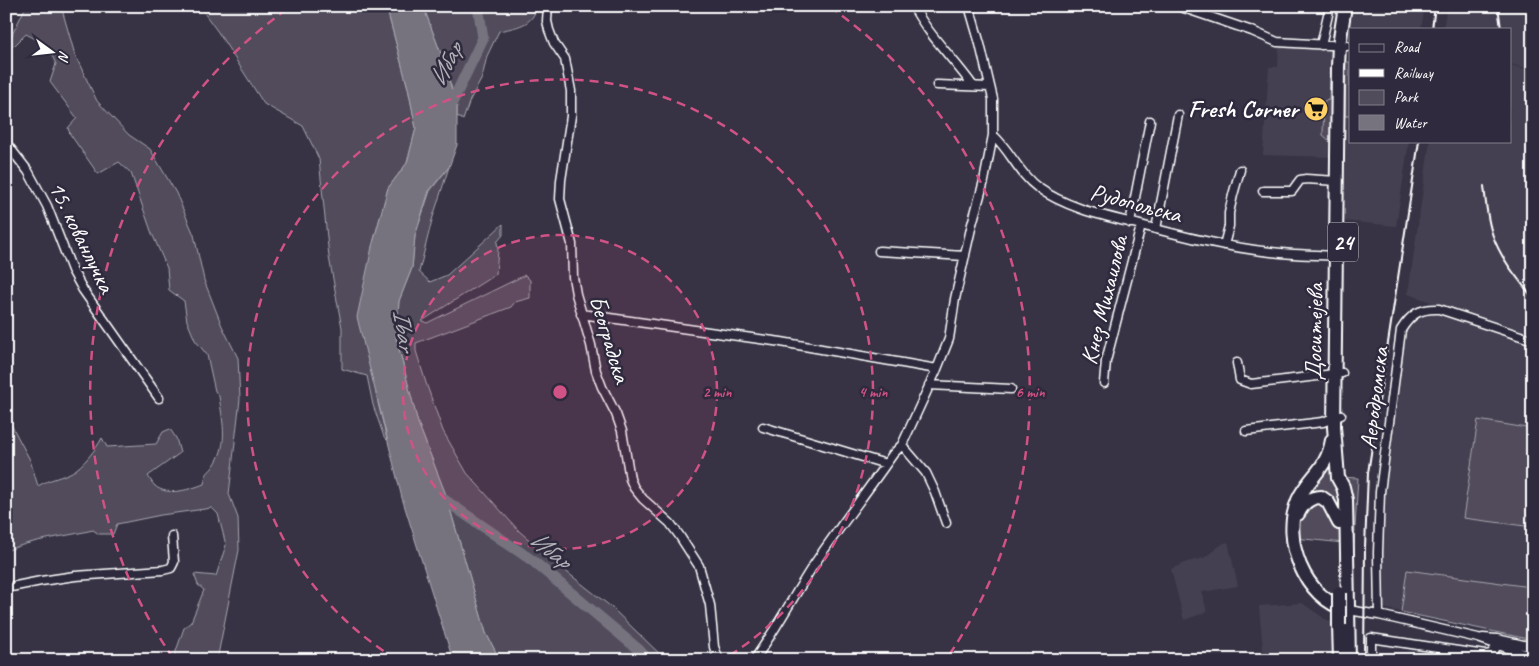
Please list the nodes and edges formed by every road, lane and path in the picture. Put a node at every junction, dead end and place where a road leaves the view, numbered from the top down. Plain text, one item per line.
1 (548, 6) edge
2 (913, 6) edge
3 (969, 6) edge
4 (1178, 6) edge
5 (1330, 6) edge
6 (1345, 6) edge
7 (1353, 6) edge
8 (1321, 45) junction
9 (1343, 46) junction
10 (937, 85) dead end
11 (973, 86) junction
12 (990, 87) junction
13 (1178, 115) dead end
14 (1150, 121) dead end
15 (993, 136) junction
16 (6, 143) edge
17 (1240, 170) dead end
18 (1337, 180) junction
19 (1263, 191) dead end
20 (1130, 223) junction
21 (1141, 226) junction
22 (1156, 229) junction
23 (1224, 245) junction
24 (879, 251) dead end
25 (965, 256) junction
26 (1340, 256) junction
27 (581, 314) junction
28 (1533, 340) edge
29 (1237, 363) dead end
30 (937, 369) junction
31 (1338, 374) junction
32 (1104, 384) dead end
33 (929, 385) junction
34 (1012, 389) dead end
35 (158, 398) dead end
36 (1336, 420) junction
37 (763, 427) dead end
38 (1246, 431) dead end
39 (902, 446) junction
40 (886, 464) junction
41 (1338, 478) junction
42 (946, 523) dead end
43 (1339, 523) junction
44 (172, 536) dead end
45 (1296, 556) junction
46 (6, 588) edge
47 (1348, 610) junction
48 (1379, 616) junction
49 (1478, 638) junction
50 (1497, 646) junction
51 (1533, 647) edge
52 (1533, 657) edge
53 (719, 660) edge
54 (754, 660) edge
55 (1340, 660) edge
56 (1349, 660) edge
57 (1371, 660) edge

1 - 27 street, Београдска
2 - 11 street
3 - 12 street
4 - 8 street
5 - 8 street
6 - 9 main road, Доситејева / 24
7 - 9 main road, Доситејева / 24
8 - 9 street
9 - 18 main road, Доситејева / 24
9 - 26 main road, Доситејева / 24
10 - 11 street
11 - 12 street
12 - 15 street
13 - 22 street
14 - 20 street
15 - 20 street, Рудопољска
15 - 25 street
16 - 35 street, 15. кованлучка
17 - 23 street
18 - 19 street
18 - 26 main road, Доситејева / 24
20 - 21 street, Рудопољска
21 - 22 street, Рудопољска
21 - 32 street, Кнез Михаилова
22 - 23 street, Рудопољска
23 - 26 street, Рудопољска
24 - 25 street
25 - 30 street
26 - 31 main road, Доситејева / 24
27 - 30 street
27 - 53 street, Београдска
28 - 48 street, Аеродромска
29 - 31 street
30 - 33 street
31 - 36 main road, Доситејева / 24
33 - 34 street
33 - 39 street
36 - 38 street
36 - 41 main road, Доситејева / 24
36 - 45 main road
37 - 40 street
39 - 40 street
39 - 42 street
40 - 54 street
41 - 43 main road, Доситејева / 24
41 - 47 main road
43 - 45 main road
43 - 55 main road, Доситејева / 24, bridge
44 - 46 street
45 - 47 main road
47 - 48 street
47 - 56 main road
48 - 49 street
49 - 50 street
49 - 51 street
50 - 52 street
50 - 57 street

